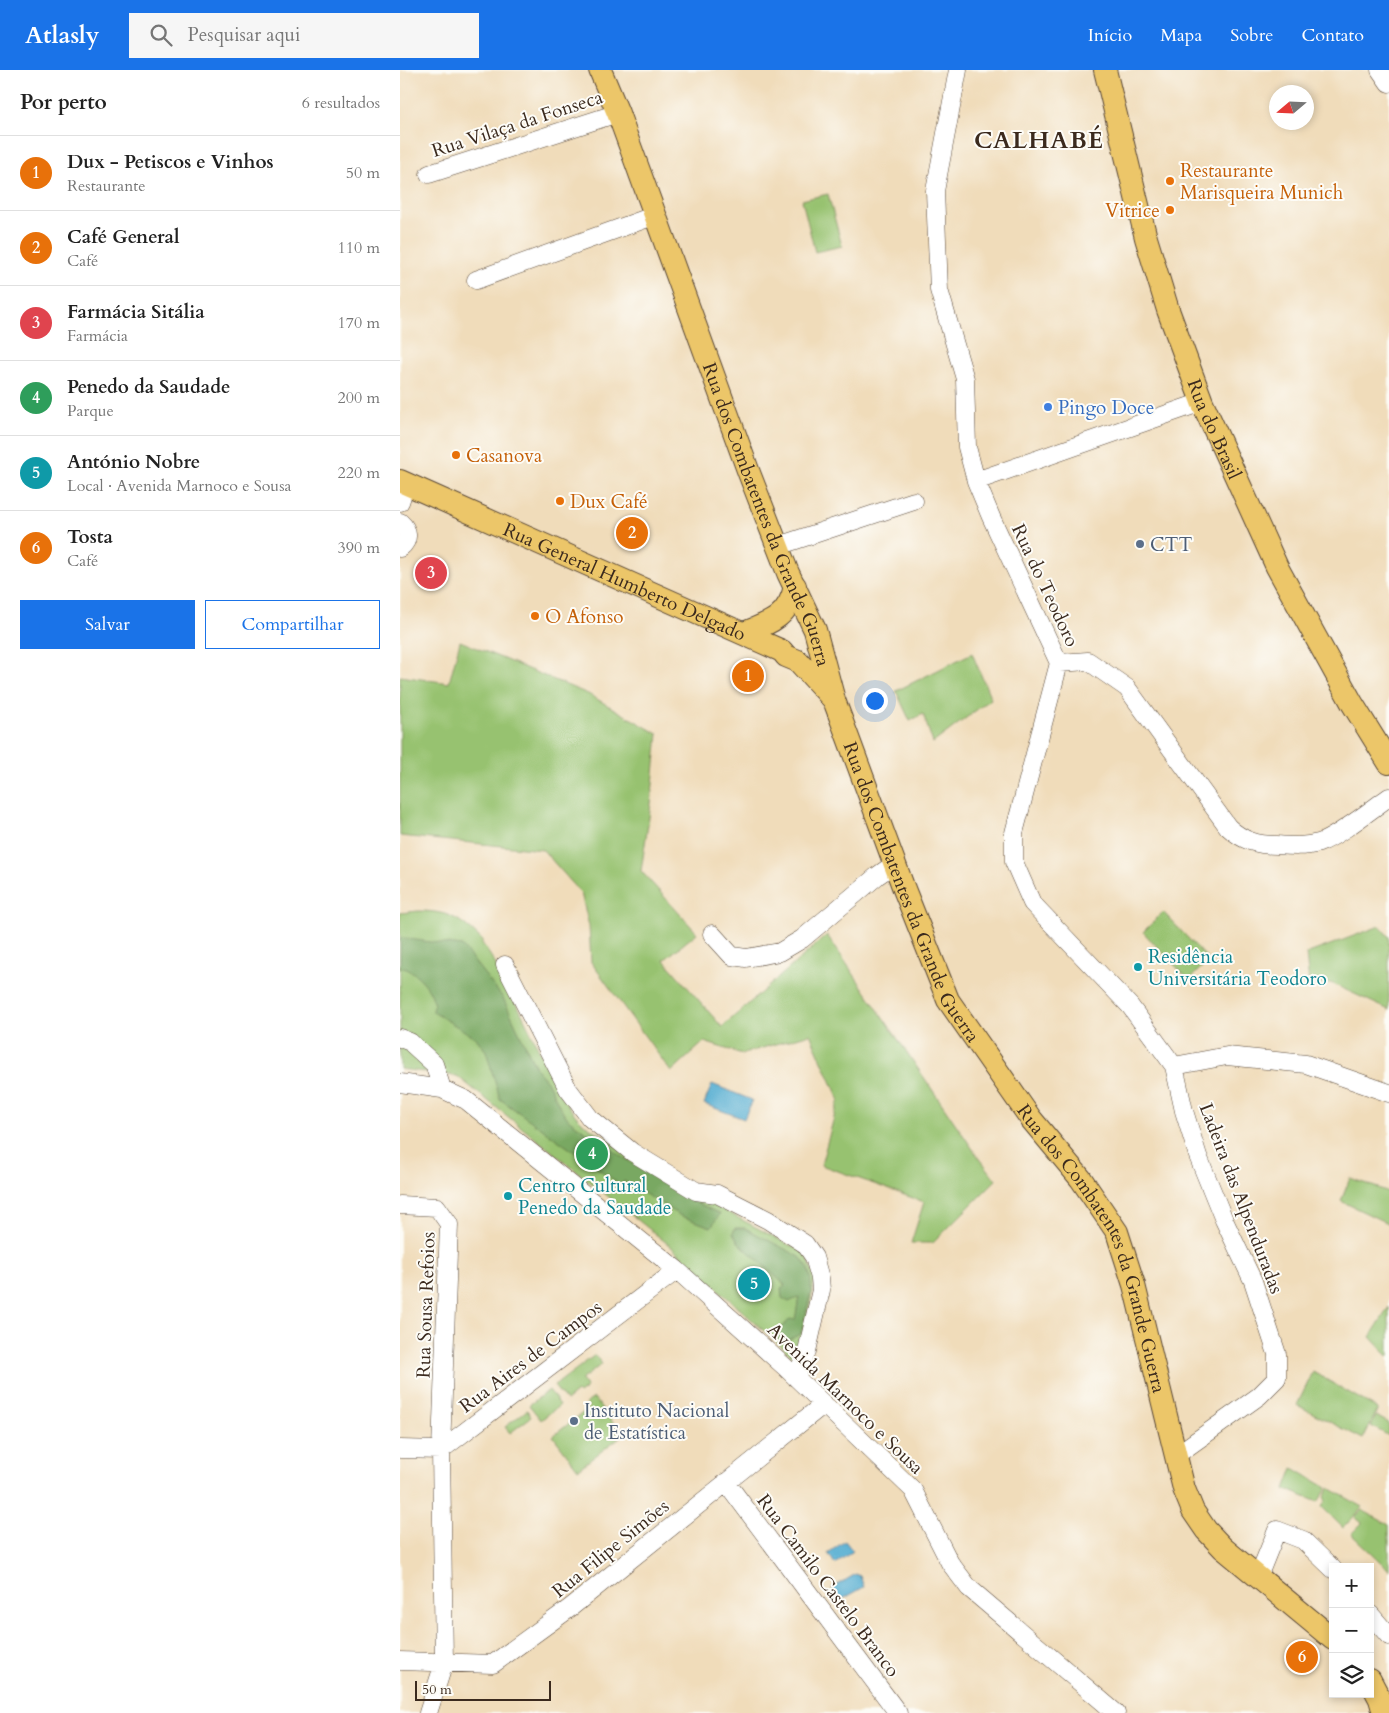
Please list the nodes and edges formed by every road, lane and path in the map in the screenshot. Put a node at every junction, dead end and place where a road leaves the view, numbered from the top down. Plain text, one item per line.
1 (600, 70) edge
2 (958, 70) edge
3 (1105, 70) edge
4 (1380, 70) edge
5 (1389, 83) edge
6 (618, 113) junction
7 (429, 174) dead end
8 (656, 215) junction
9 (476, 280) dead end
10 (1202, 402) junction
11 (976, 481) junction
12 (402, 489) edge
13 (914, 501) dead end
14 (400, 522) edge
15 (778, 546) junction
16 (400, 548) edge
17 (795, 586) junction
18 (744, 633) junction
19 (817, 636) junction
20 (790, 656) junction
21 (1059, 663) junction
22 (834, 700) junction
23 (1389, 763) edge
24 (1389, 797) edge
25 (894, 864) junction
26 (712, 934) dead end
27 (505, 965) dead end
28 (400, 1038) edge
29 (1174, 1066) junction
30 (400, 1083) edge
31 (442, 1089) junction
32 (1389, 1093) edge
33 (400, 1205) edge
34 (677, 1270) junction
35 (796, 1378) junction
36 (824, 1404) junction
37 (400, 1449) edge
38 (441, 1450) junction
39 (1176, 1456) junction
40 (726, 1482) junction
41 (1329, 1565) edge
42 (1258, 1577) junction
43 (1374, 1618) edge
44 (1329, 1636) edge
45 (1389, 1636) edge
46 (400, 1661) edge
47 (444, 1663) junction
48 (1374, 1677) edge
49 (1374, 1688) edge
50 (1389, 1691) edge
51 (428, 1713) edge
52 (898, 1713) edge
53 (1116, 1713) edge
54 (1384, 1713) edge

1 - 6 main road, Rua dos Combatentes da Grande Guerra
2 - 11 street, Rua do Teodoro
3 - 10 main road, Rua do Brasil
4 - 5 street
6 - 7 street, Rua Vilaça da Fonseca
6 - 8 main road, Rua dos Combatentes da Grande Guerra
8 - 9 street
8 - 15 main road, Rua dos Combatentes da Grande Guerra
10 - 11 street
10 - 23 main road, Rua do Brasil
11 - 21 street, Rua do Teodoro
12 - 18 main road, Rua General Humberto Delgado
13 - 15 street
14 - 16 street
15 - 17 main road, Rua dos Combatentes da Grande Guerra
17 - 18 main road
17 - 19 main road, Rua dos Combatentes da Grande Guerra
18 - 20 main road, Rua General Humberto Delgado
19 - 20 main road
19 - 20 main road
19 - 22 main road, Rua dos Combatentes da Grande Guerra
20 - 22 main road, Rua General Humberto Delgado
21 - 24 street
21 - 29 street, Rua do Teodoro
22 - 25 main road, Rua dos Combatentes da Grande Guerra
25 - 26 street
25 - 39 main road, Rua dos Combatentes da Grande Guerra
27 - 35 street
28 - 31 street
29 - 32 street
29 - 39 street, Ladeira das Alpenduradas
30 - 31 street, Avenida Marnoco e Sousa
31 - 34 street, Avenida Marnoco e Sousa
33 - 38 street, Rua Sousa Refoios
34 - 35 street, Avenida Marnoco e Sousa
34 - 38 street, Rua Aires de Campos
35 - 36 street, Avenida Marnoco e Sousa
36 - 40 street, Rua Filipe Simões
36 - 53 street, Avenida Marnoco e Sousa
37 - 38 street
38 - 47 street, Rua Sousa Refoios
39 - 42 main road, Rua dos Combatentes da Grande Guerra
40 - 47 street, Rua Filipe Simões
40 - 52 street, Rua Camilo Castelo Branco
41 - 42 street
42 - 44 main road, Rua dos Combatentes da Grande Guerra
43 - 45 street
46 - 47 street, Rua Filipe Simões
47 - 51 street, Rua Sousa Refoios
48 - 50 main road
49 - 54 main road

